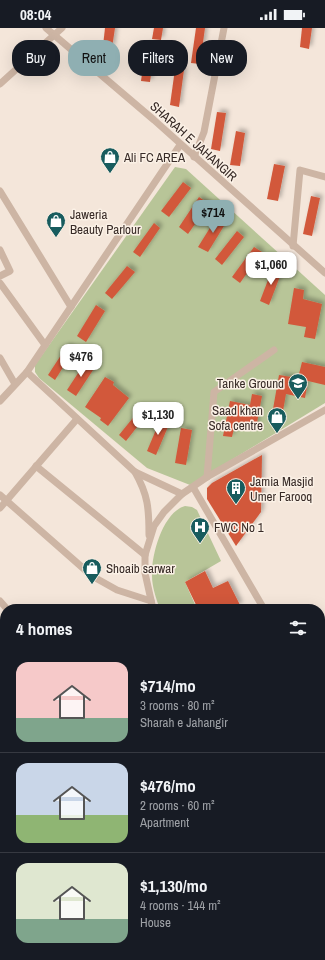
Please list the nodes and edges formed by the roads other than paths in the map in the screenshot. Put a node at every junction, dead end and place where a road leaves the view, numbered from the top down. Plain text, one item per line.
1 (46, 28) edge
2 (62, 28) edge
3 (224, 28) edge
4 (54, 34) junction
5 (0, 84) edge
6 (180, 145) junction
7 (194, 157) junction
8 (325, 177) edge
9 (0, 191) edge
10 (293, 246) junction
11 (0, 250) edge
12 (325, 273) edge
13 (0, 276) edge
14 (0, 283) edge
15 (71, 306) junction
16 (45, 346) junction
17 (274, 350) dead end
18 (0, 358) edge
19 (26, 372) junction
20 (15, 384) junction
21 (0, 401) edge
22 (325, 410) edge
23 (77, 419) junction
24 (36, 466) junction
25 (135, 472) junction
26 (207, 477) junction
27 (193, 487) junction
28 (182, 494) junction
29 (0, 495) edge
30 (7, 501) junction
31 (0, 508) edge
32 (149, 539) junction
33 (145, 555) junction
34 (151, 601) junction
35 (152, 604) edge
36 (261, 604) edge

1 - 4 street, SHARAH E JAHANGIR
2 - 4 street
3 - 7 street
4 - 5 street
4 - 6 street, SHARAH E JAHANGIR
6 - 7 street, SHARAH E JAHANGIR
6 - 15 street
7 - 10 street, SHARAH E JAHANGIR
8 - 10 street
9 - 15 street
10 - 12 street, SHARAH E JAHANGIR
11 - 13 street
14 - 16 street
15 - 16 street
16 - 19 street
17 - 26 street
18 - 20 street
19 - 20 street
19 - 23 street
20 - 21 street
22 - 26 street
23 - 24 street
23 - 25 street
24 - 30 street
24 - 33 street
25 - 28 street
25 - 32 street
26 - 27 street
27 - 28 street
27 - 36 street
28 - 32 street
29 - 30 street
30 - 31 street
30 - 34 street
32 - 33 street
33 - 34 street
34 - 35 street

